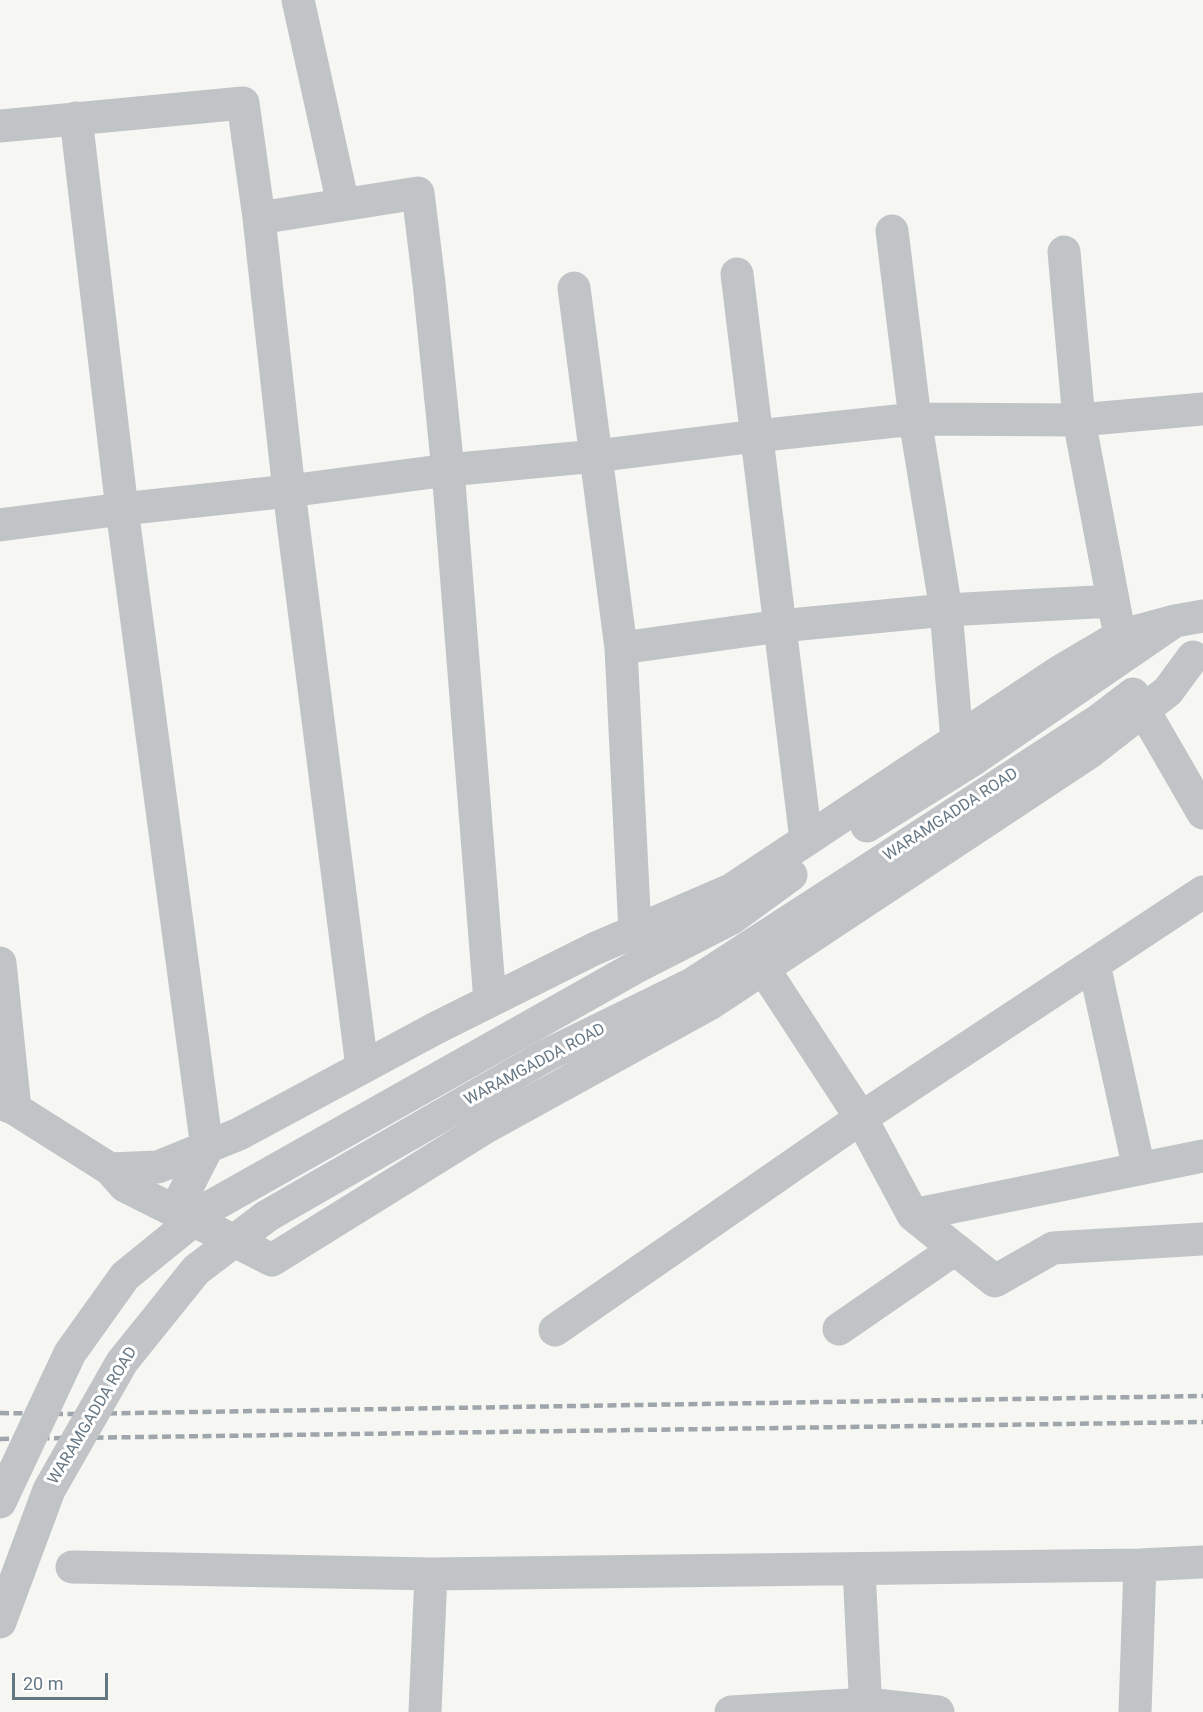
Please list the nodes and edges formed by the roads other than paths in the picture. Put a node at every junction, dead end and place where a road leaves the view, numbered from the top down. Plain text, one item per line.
1 (298, 0) edge
2 (76, 118) junction
3 (0, 126) edge
4 (343, 204) junction
5 (259, 218) junction
6 (892, 231) dead end
7 (1064, 252) dead end
8 (737, 274) dead end
9 (574, 288) dead end
10 (1203, 409) edge
11 (915, 419) junction
12 (1079, 420) junction
13 (756, 436) junction
14 (596, 456) junction
15 (448, 470) junction
16 (289, 491) junction
17 (122, 508) junction
18 (0, 525) edge
19 (1113, 601) junction
20 (946, 610) junction
21 (780, 626) junction
22 (1194, 631) edge
23 (1120, 636) junction
24 (621, 648) junction
25 (1139, 702) junction
26 (957, 740) junction
27 (1203, 813) edge
28 (806, 840) junction
29 (1203, 892) edge
30 (635, 932) junction
31 (0, 963) edge
32 (1094, 963) junction
33 (763, 968) junction
34 (490, 1000) junction
35 (362, 1067) junction
36 (7, 1106) edge
37 (861, 1118) junction
38 (207, 1148) junction
39 (1203, 1156) edge
40 (110, 1169) junction
41 (1139, 1169) junction
42 (175, 1211) junction
43 (913, 1215) junction
44 (1203, 1239) edge
45 (955, 1249) junction
46 (839, 1329) dead end
47 (555, 1330) dead end
48 (0, 1502) edge
49 (1203, 1562) edge
50 (1140, 1565) junction
51 (72, 1567) dead end
52 (859, 1569) junction
53 (431, 1574) junction
54 (0, 1622) edge
55 (866, 1708) edge
56 (425, 1712) edge
57 (731, 1712) edge
58 (938, 1712) edge
59 (1135, 1712) edge

1 - 4 street
2 - 3 street
2 - 5 street
2 - 17 street
4 - 5 street
4 - 15 street
5 - 16 street
6 - 11 street
7 - 12 street
8 - 13 street
9 - 14 street
10 - 12 street
11 - 12 street
11 - 13 street
11 - 20 street
12 - 19 street
13 - 14 street
13 - 21 street
14 - 15 street
14 - 24 street
15 - 16 street
15 - 34 street
16 - 17 street
16 - 35 street
17 - 18 street
17 - 38 street
19 - 20 street
19 - 23 street
20 - 21 street
20 - 26 street
21 - 24 street
21 - 28 street
22 - 23 street
22 - 25 street, WARAMGADDA ROAD
22 - 48 street, bridge
23 - 26 street
24 - 30 street
25 - 27 street
25 - 33 street
25 - 54 street, WARAMGADDA ROAD, bridge
26 - 28 street
28 - 30 street
29 - 32 street
30 - 34 street
31 - 36 street
32 - 37 street
32 - 41 street
33 - 37 street
33 - 42 street
34 - 35 street
35 - 38 street
36 - 40 street
37 - 43 street
37 - 47 street
38 - 40 street
38 - 42 street
39 - 41 street
40 - 42 street
41 - 43 street
43 - 45 street
44 - 45 street
45 - 46 street
49 - 50 street
50 - 52 street
50 - 59 street
51 - 53 street
52 - 53 street
52 - 55 street
53 - 56 street
55 - 57 street
55 - 58 street

